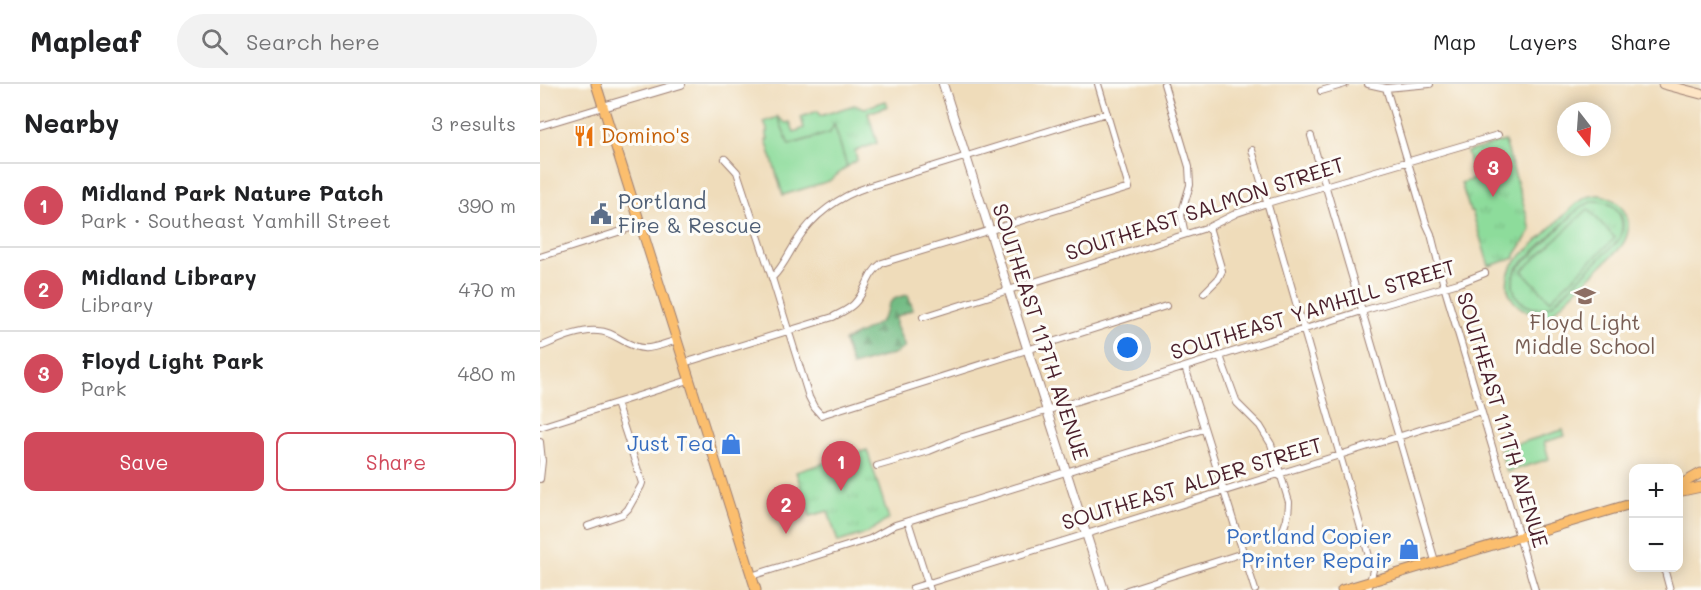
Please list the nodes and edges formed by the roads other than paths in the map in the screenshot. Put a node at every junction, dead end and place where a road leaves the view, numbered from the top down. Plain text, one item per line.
1 (596, 84) edge
2 (681, 84) edge
3 (943, 84) edge
4 (1098, 84) edge
5 (1164, 84) edge
6 (1345, 84) edge
7 (1368, 84) edge
8 (1430, 84) edge
9 (1663, 84) edge
10 (1386, 88) junction
11 (1321, 91) dead end
12 (1701, 94) edge
13 (603, 107) junction
14 (1107, 113) junction
15 (540, 126) edge
16 (1498, 135) dead end
17 (1311, 136) dead end
18 (1252, 150) dead end
19 (966, 157) junction
20 (725, 159) dead end
21 (1407, 161) junction
22 (1326, 185) junction
23 (1267, 203) junction
24 (640, 225) junction
25 (1209, 227) junction
26 (989, 231) junction
27 (1185, 234) junction
28 (540, 257) edge
29 (1485, 273) dead end
30 (772, 278) junction
31 (1444, 286) junction
32 (1009, 290) junction
33 (1204, 293) dead end
34 (1166, 306) dead end
35 (1362, 311) junction
36 (923, 316) dead end
37 (1304, 329) junction
38 (789, 330) junction
39 (677, 340) junction
40 (540, 346) edge
41 (1028, 351) junction
42 (1220, 356) junction
43 (684, 363) junction
44 (1185, 367) junction
45 (689, 380) junction
46 (616, 403) junction
47 (1047, 411) junction
48 (1481, 411) junction
49 (540, 427) edge
50 (1204, 429) junction
51 (1398, 436) junction
52 (540, 442) edge
53 (1340, 454) junction
54 (877, 466) dead end
55 (1066, 472) junction
56 (1281, 473) junction
57 (1701, 473) edge
58 (540, 479) edge
59 (1683, 483) edge
60 (1701, 487) edge
61 (1223, 491) junction
62 (1683, 491) edge
63 (1629, 504) edge
64 (908, 521) junction
65 (588, 526) dead end
66 (1086, 534) junction
67 (1280, 536) dead end
68 (1519, 536) junction
69 (1243, 553) junction
70 (1435, 561) junction
71 (1665, 572) edge
72 (751, 576) junction
73 (1369, 586) edge
74 (929, 587) edge
75 (914, 588) dead end
76 (756, 590) edge
77 (1104, 590) edge
78 (1127, 590) edge
79 (1255, 590) edge
80 (1342, 590) edge
81 (1535, 590) edge
82 (1670, 590) edge

1 - 13 main road
2 - 13 street
3 - 19 street, SOUTHEAST 117TH AVENUE
4 - 14 street
5 - 27 street
6 - 11 street
7 - 10 street
8 - 10 street
9 - 12 main road
10 - 21 street, SOUTHEAST 111TH AVENUE
13 - 15 street
13 - 24 main road
14 - 19 street
14 - 26 street
16 - 21 street, SOUTHEAST SALMON STREET
17 - 22 street
18 - 23 street
19 - 26 street, SOUTHEAST 117TH AVENUE
19 - 30 street
20 - 30 street
21 - 22 street, SOUTHEAST SALMON STREET
21 - 31 street, SOUTHEAST 111TH AVENUE
22 - 23 street, SOUTHEAST SALMON STREET
22 - 35 street
23 - 25 street, SOUTHEAST SALMON STREET
23 - 37 street
24 - 28 street
24 - 39 main road
25 - 27 street, SOUTHEAST SALMON STREET
25 - 33 street
26 - 32 street, SOUTHEAST 117TH AVENUE
26 - 38 street
27 - 32 street, SOUTHEAST SALMON STREET
29 - 31 street, SOUTHEAST YAMHILL STREET
30 - 38 street
31 - 35 street, SOUTHEAST YAMHILL STREET
31 - 48 street, SOUTHEAST 111TH AVENUE
32 - 36 street, SOUTHEAST SALMON STREET
32 - 41 street, SOUTHEAST 117TH AVENUE
34 - 41 street
35 - 37 street, SOUTHEAST YAMHILL STREET
35 - 51 street
37 - 42 street, SOUTHEAST YAMHILL STREET
37 - 53 street
38 - 41 street
38 - 43 street
39 - 40 street
39 - 43 main road
41 - 47 street, SOUTHEAST 117TH AVENUE
42 - 44 street, SOUTHEAST YAMHILL STREET
42 - 56 street
43 - 45 main road
44 - 47 street, SOUTHEAST YAMHILL STREET
44 - 50 street
45 - 46 street
45 - 72 main road
46 - 49 street
46 - 65 street
47 - 54 street, SOUTHEAST YAMHILL STREET
47 - 55 street, SOUTHEAST 117TH AVENUE
48 - 51 street, SOUTHEAST ALDER STREET
48 - 68 street, SOUTHEAST 111TH AVENUE
50 - 55 street
50 - 61 street
51 - 53 street, SOUTHEAST ALDER STREET
51 - 70 street
52 - 58 street
53 - 56 street, SOUTHEAST ALDER STREET
53 - 73 street
55 - 64 street
55 - 66 street, SOUTHEAST 117TH AVENUE
56 - 61 street, SOUTHEAST ALDER STREET
56 - 67 street
57 - 59 main road
60 - 62 main road
61 - 66 street, SOUTHEAST ALDER STREET
61 - 69 street
63 - 68 main road
64 - 72 street
64 - 74 street
66 - 74 street, SOUTHEAST ALDER STREET
66 - 77 street, SOUTHEAST 117TH AVENUE
68 - 70 main road
68 - 81 street, SOUTHEAST 111TH AVENUE
69 - 78 street
69 - 79 street
70 - 73 main road
71 - 82 street
72 - 76 main road
73 - 80 main road
74 - 75 street, SOUTHEAST ALDER STREET

